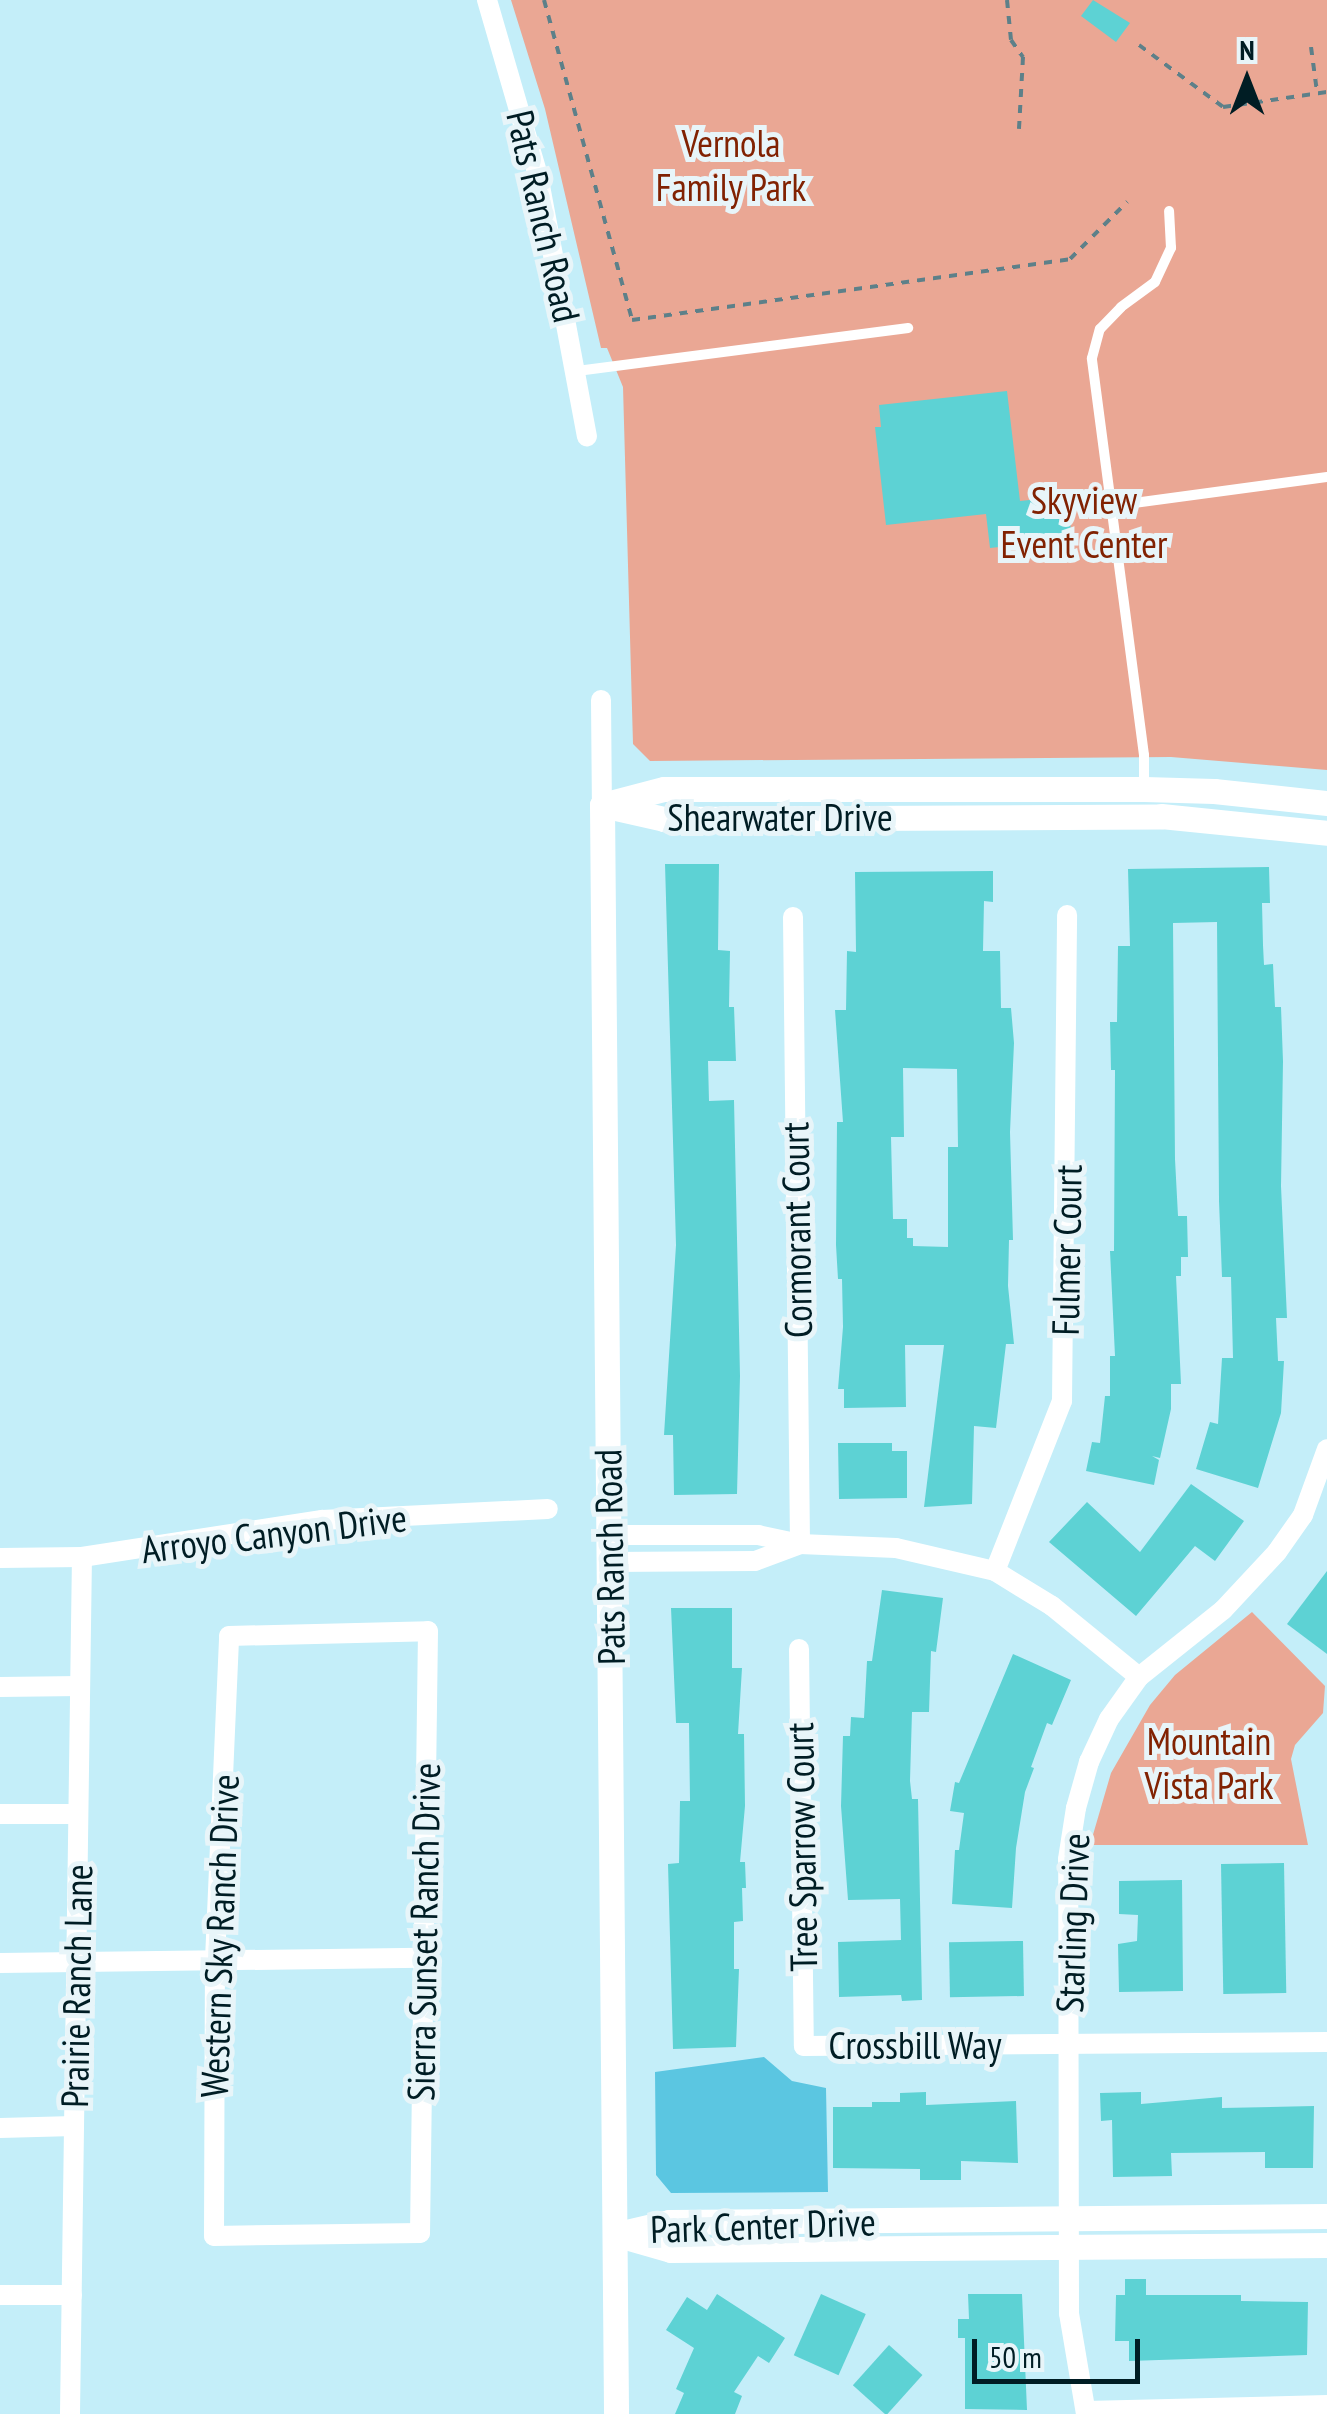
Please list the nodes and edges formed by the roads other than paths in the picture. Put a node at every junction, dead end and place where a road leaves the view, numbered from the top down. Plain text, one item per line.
1 (486, 0) edge
2 (1169, 211) dead end
3 (908, 328) dead end
4 (577, 372) junction
5 (588, 436) dead end
6 (1327, 477) edge
7 (1112, 506) junction
8 (601, 700) dead end
9 (1144, 789) junction
10 (602, 804) junction
11 (1327, 804) edge
12 (1327, 833) edge
13 (1067, 916) dead end
14 (793, 917) dead end
15 (1327, 1450) edge
16 (548, 1510) dead end
17 (609, 1535) junction
18 (800, 1544) junction
19 (82, 1557) junction
20 (0, 1558) edge
21 (610, 1562) junction
22 (995, 1572) junction
23 (230, 1636) joint
24 (799, 1649) dead end
25 (1139, 1677) junction
26 (0, 1686) edge
27 (80, 1686) junction
28 (0, 1814) edge
29 (78, 1814) junction
30 (422, 1958) junction
31 (215, 1960) junction
32 (76, 1961) junction
33 (0, 1964) edge
34 (1327, 2042) edge
35 (1068, 2045) junction
36 (804, 2046) joint
37 (74, 2126) junction
38 (0, 2128) edge
39 (1327, 2216) edge
40 (1068, 2218) junction
41 (614, 2234) junction
42 (214, 2236) joint
43 (1327, 2246) edge
44 (1069, 2247) junction
45 (0, 2295) edge
46 (72, 2295) junction
47 (1327, 2405) edge
48 (1086, 2413) edge
49 (70, 2414) edge
50 (616, 2414) edge

1 - 4 street, Pats Ranch Road
2 - 7 lane
3 - 4 lane
4 - 5 street, Pats Ranch Road
6 - 7 lane
7 - 9 lane
8 - 10 street, Pats Ranch Road
9 - 10 street, Shearwater Drive
9 - 11 street, Shearwater Drive
10 - 12 street, Shearwater Drive
10 - 17 street, Pats Ranch Road
13 - 22 street, Fulmer Court
14 - 18 street, Cormorant Court
15 - 25 street, Starling Drive
16 - 19 street, Arroyo Canyon Drive
17 - 18 street
17 - 21 street, Pats Ranch Road
18 - 21 street
18 - 22 street
19 - 20 street, Arroyo Canyon Drive
19 - 27 street, Prairie Ranch Lane
21 - 41 street, Pats Ranch Road
22 - 25 street
23 - 30 street, Sierra Sunset Ranch Drive
23 - 31 street, Western Sky Ranch Drive
24 - 36 street, Tree Sparrow Court
25 - 35 street, Starling Drive
26 - 27 street
27 - 29 street, Prairie Ranch Lane
28 - 29 street
29 - 32 street, Prairie Ranch Lane
30 - 31 street
30 - 42 street, Sierra Sunset Ranch Drive
31 - 32 street
31 - 42 street, Western Sky Ranch Drive
32 - 33 street
32 - 37 street, Prairie Ranch Lane
34 - 35 street, Crossbill Way
35 - 36 street, Crossbill Way
35 - 40 street, Starling Drive
37 - 38 street
37 - 46 street, Prairie Ranch Lane
39 - 40 street, Park Center Drive
40 - 41 street, Park Center Drive
40 - 44 street, Starling Drive
41 - 44 street, Park Center Drive
41 - 50 street, Pats Ranch Road
43 - 44 street, Park Center Drive
44 - 48 street, Starling Drive
45 - 46 street
46 - 49 street, Prairie Ranch Lane
47 - 48 street

